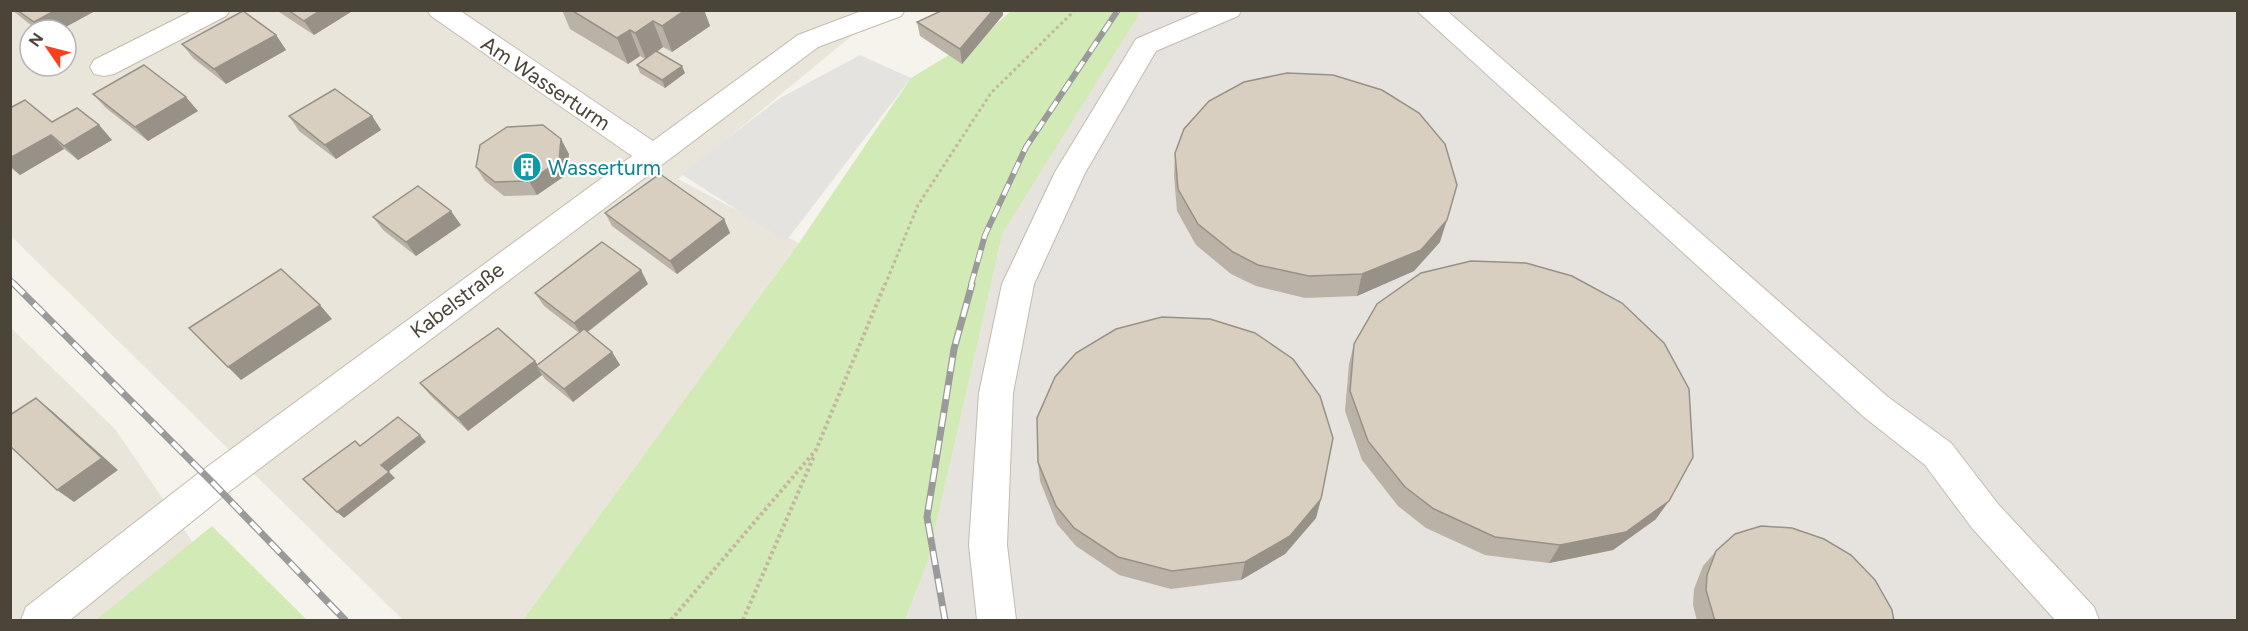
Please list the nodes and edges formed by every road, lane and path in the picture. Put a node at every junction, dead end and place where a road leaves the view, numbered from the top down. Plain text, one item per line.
1 (217, 10) edge
2 (440, 10) edge
3 (846, 10) edge
4 (892, 10) edge
5 (1075, 10) edge
6 (1229, 10) edge
7 (1429, 10) edge
8 (808, 41) junction
9 (104, 67) dead end
10 (652, 155) junction
11 (816, 450) junction
12 (40, 621) edge
13 (671, 621) edge
14 (743, 621) edge
15 (996, 621) edge
16 (2080, 621) edge

1 - 9 street
2 - 10 street, Am Wasserturm
3 - 8 street
4 - 8 street, Kabelstraße
5 - 11 path
6 - 15 street
7 - 16 street
8 - 10 street, Kabelstraße
10 - 12 street, Kabelstraße
11 - 13 path
11 - 14 path

